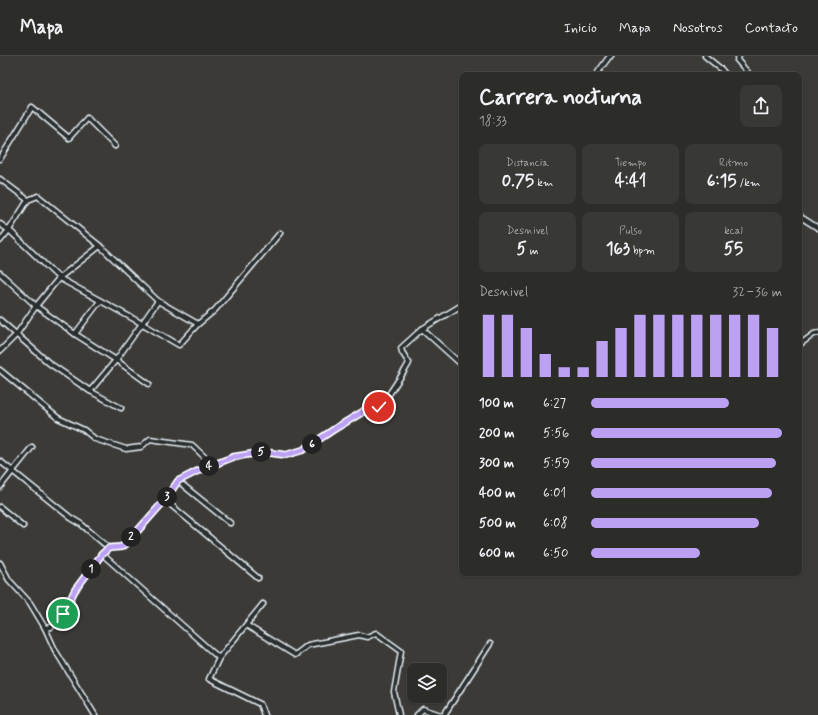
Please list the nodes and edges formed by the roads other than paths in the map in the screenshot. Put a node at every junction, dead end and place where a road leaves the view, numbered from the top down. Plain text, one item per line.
1 (611, 56) edge
2 (705, 56) edge
3 (740, 56) edge
4 (598, 72) edge
5 (724, 72) edge
6 (747, 72) edge
7 (116, 146) dead end
8 (0, 159) edge
9 (0, 179) edge
10 (28, 200) junction
11 (802, 218) edge
12 (0, 224) edge
13 (818, 228) edge
14 (9, 230) junction
15 (280, 233) dead end
16 (0, 241) edge
17 (100, 246) junction
18 (0, 273) edge
19 (59, 278) junction
20 (100, 301) junction
21 (158, 301) junction
22 (36, 306) junction
23 (459, 307) edge
24 (0, 320) edge
25 (141, 323) junction
26 (198, 324) junction
27 (422, 329) junction
28 (818, 333) edge
29 (76, 334) junction
30 (16, 335) junction
31 (802, 343) edge
32 (0, 351) edge
33 (116, 360) junction
34 (459, 362) edge
35 (0, 370) edge
36 (149, 384) dead end
37 (90, 390) junction
38 (121, 408) dead end
39 (32, 447) dead end
40 (0, 461) edge
41 (213, 464) junction
42 (13, 471) junction
43 (178, 481) junction
44 (0, 487) edge
45 (165, 500) junction
46 (0, 508) edge
47 (230, 523) dead end
48 (23, 526) dead end
49 (109, 548) junction
50 (102, 554) junction
51 (0, 563) edge
52 (258, 578) dead end
53 (263, 604) dead end
54 (246, 625) junction
55 (45, 628) junction
56 (490, 644) dead end
57 (219, 658) junction
58 (95, 715) edge
59 (264, 715) edge
60 (399, 715) edge
61 (417, 715) edge
62 (442, 715) edge

1 - 4 street
2 - 5 street
3 - 6 street
7 - 8 street
9 - 10 street
10 - 14 street
10 - 17 street
11 - 13 street
12 - 14 street
14 - 16 street
14 - 19 street
15 - 26 street
17 - 19 street
17 - 21 street
18 - 22 street
19 - 20 street
19 - 22 street
20 - 25 street
20 - 29 street
21 - 25 street
21 - 26 street
22 - 29 street
22 - 30 street
23 - 27 street
24 - 30 street
25 - 26 street
25 - 33 street
27 - 34 street
27 - 41 street
28 - 31 street
29 - 33 street
30 - 32 street
30 - 37 street
33 - 36 street
33 - 37 street
35 - 41 street
37 - 38 street
39 - 42 street
40 - 42 street
41 - 43 street
42 - 44 street
42 - 49 street
43 - 45 street
43 - 47 street
45 - 49 street
45 - 52 street
46 - 48 street
49 - 50 street
50 - 55 street
50 - 57 street
51 - 55 street
53 - 54 street
54 - 57 street
54 - 60 street
55 - 58 street
56 - 62 street
57 - 59 street
61 - 62 street

